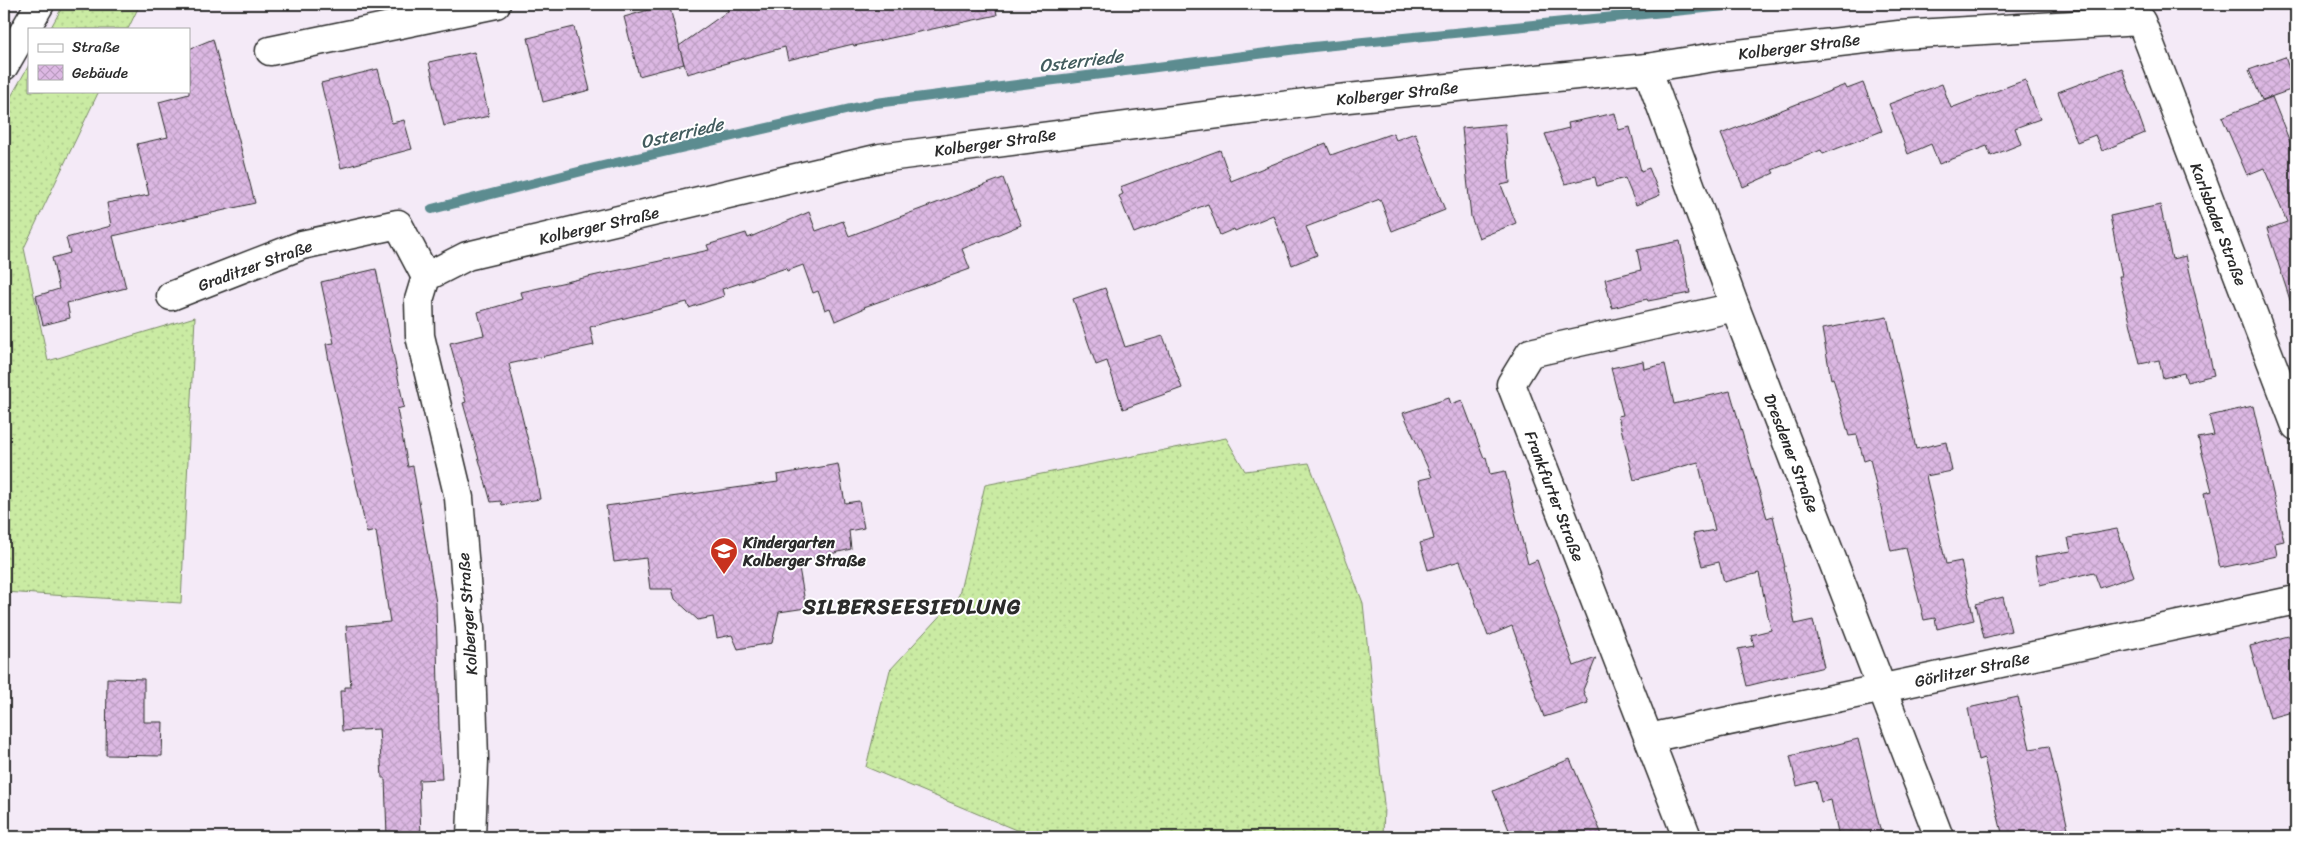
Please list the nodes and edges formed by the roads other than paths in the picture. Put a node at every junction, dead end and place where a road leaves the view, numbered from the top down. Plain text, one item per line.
1 (40, 4) edge
2 (496, 4) edge
3 (2141, 21) joint
4 (270, 51) dead end
5 (4, 66) edge
6 (1647, 68) junction
7 (426, 277) junction
8 (171, 296) dead end
9 (1735, 307) junction
10 (2296, 426) edge
11 (2296, 600) edge
12 (1883, 688) junction
13 (1649, 738) junction
14 (471, 837) edge
15 (1687, 837) edge
16 (1939, 837) edge

1 - 5 street
2 - 4 street
3 - 6 street, Kolberger Straße
3 - 10 street, Karlsbader Straße
6 - 7 street, Kolberger Straße
6 - 9 street, Dresdener Straße
7 - 8 street, Graditzer Straße
7 - 14 street, Kolberger Straße
9 - 12 street, Dresdener Straße
9 - 13 street, Frankfurter Straße
11 - 12 street, Görlitzer Straße
12 - 13 street, Görlitzer Straße
12 - 16 street, Dresdener Straße
13 - 15 street, Frankfurter Straße

